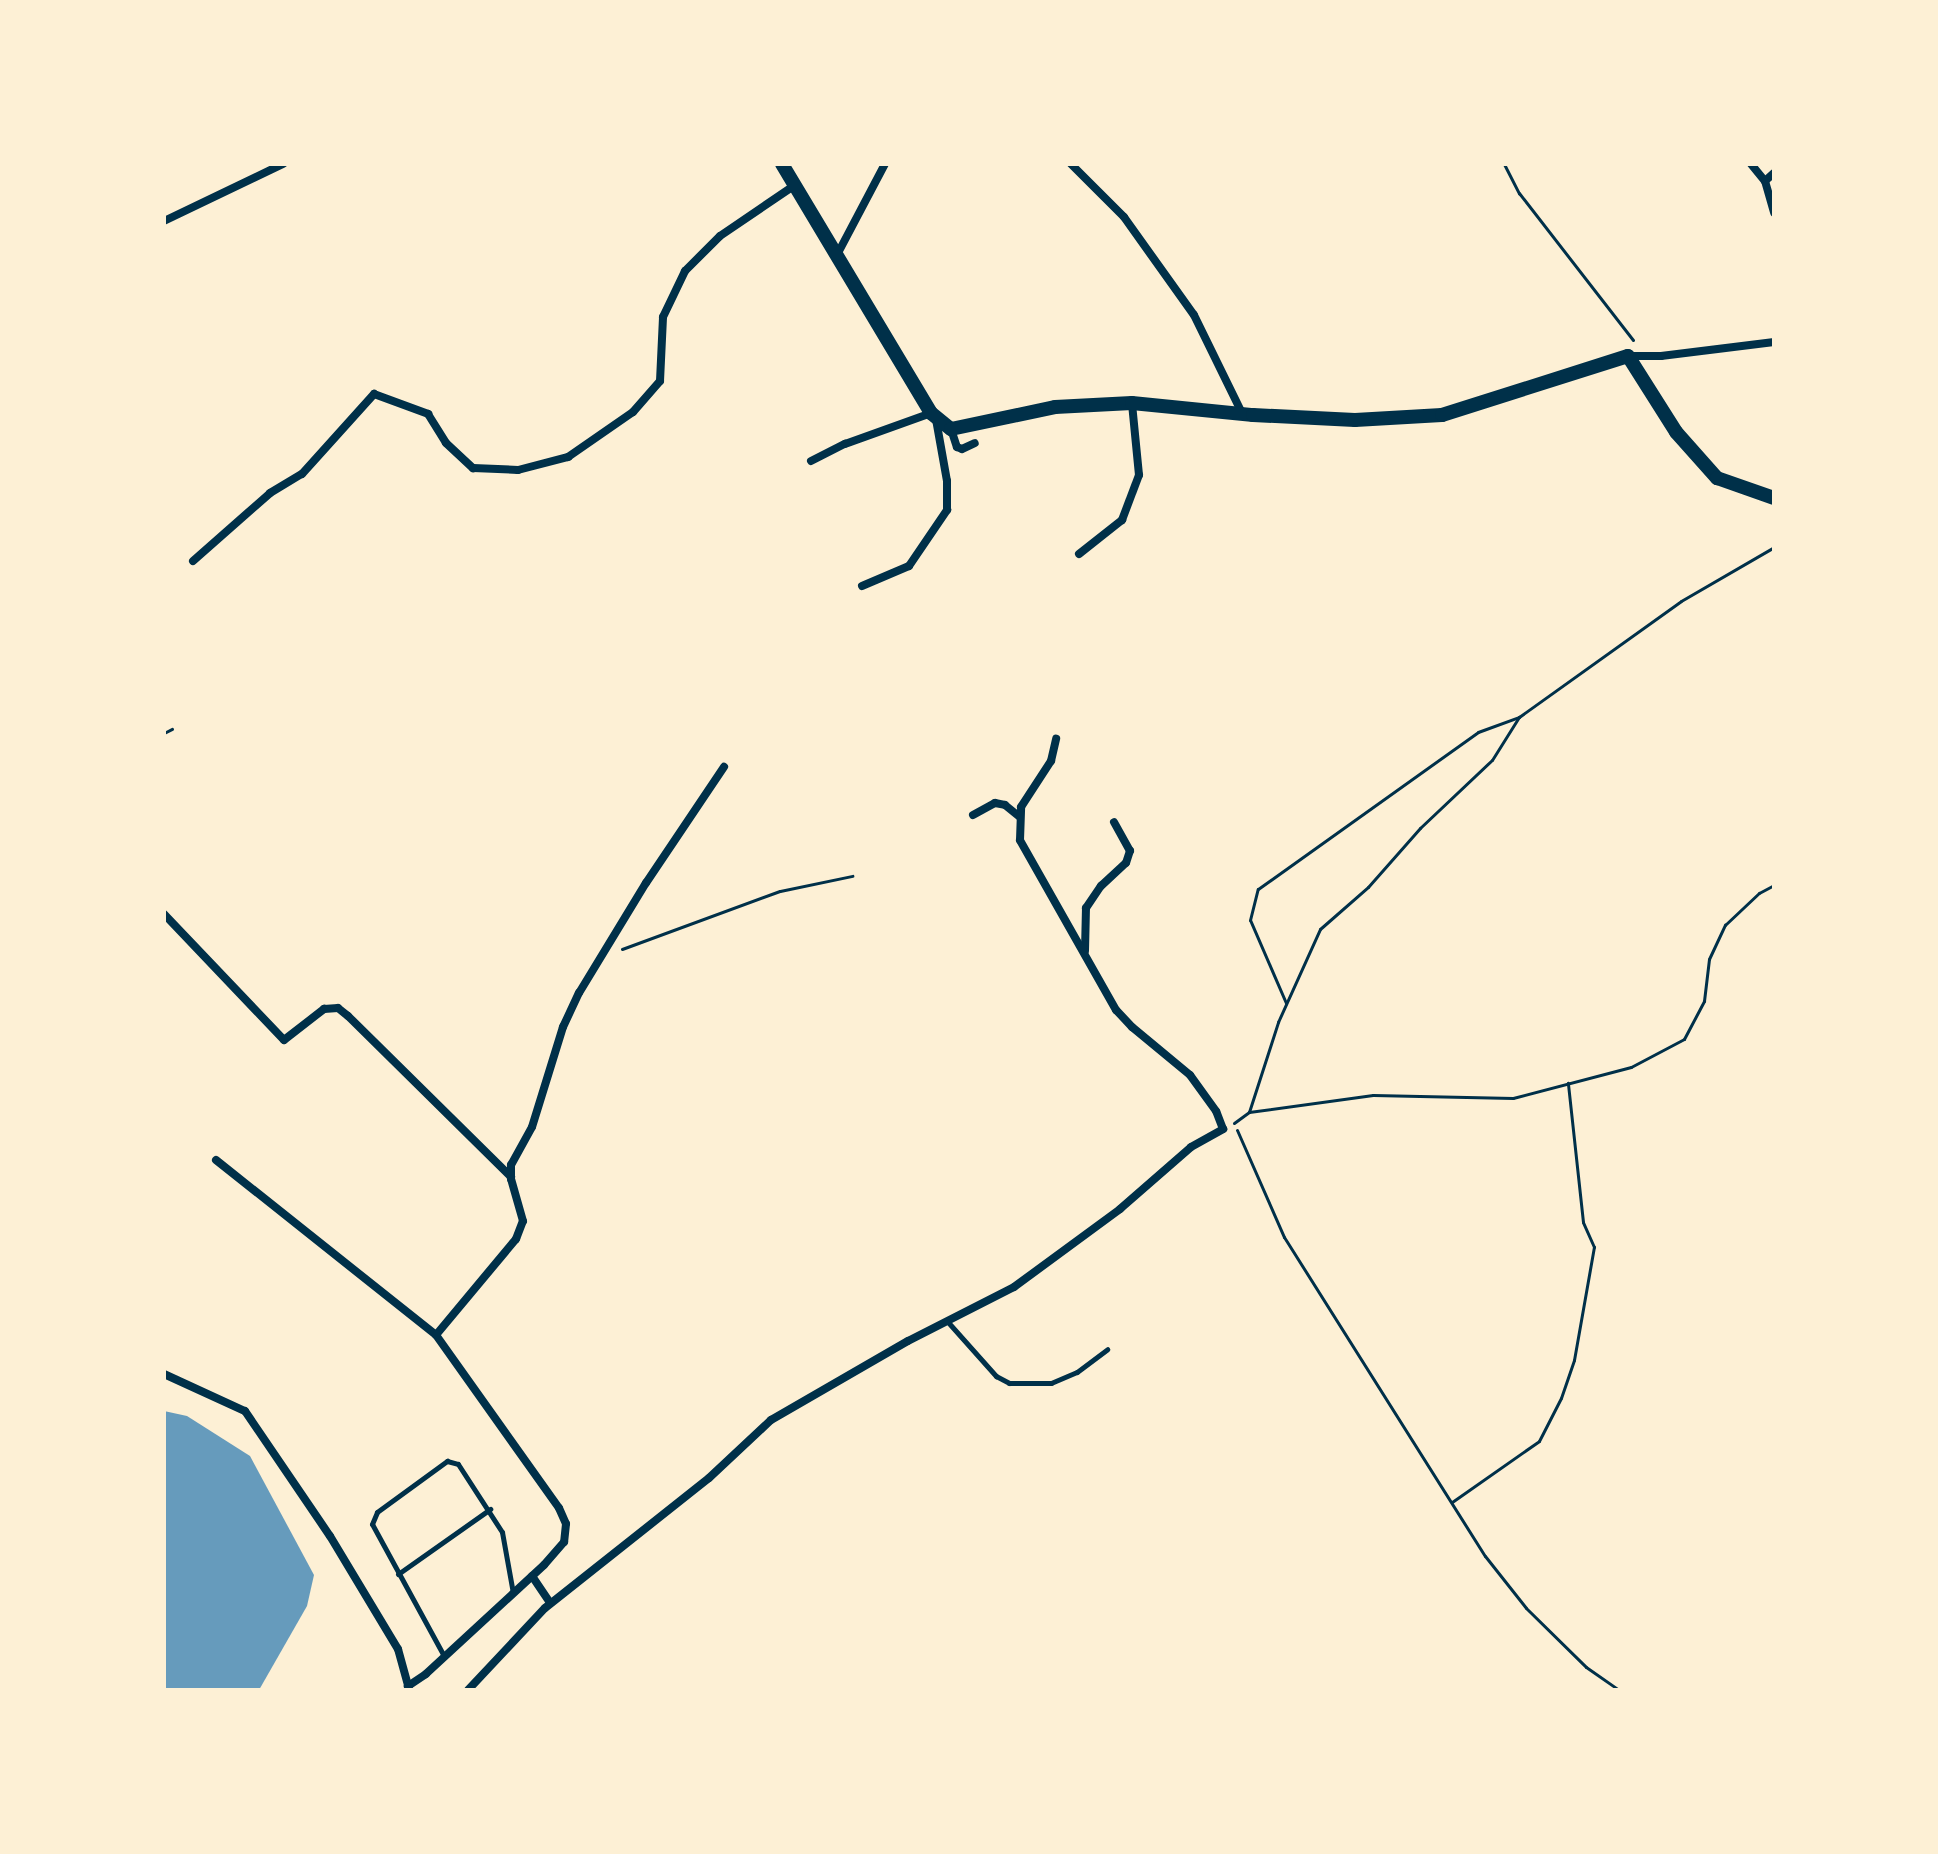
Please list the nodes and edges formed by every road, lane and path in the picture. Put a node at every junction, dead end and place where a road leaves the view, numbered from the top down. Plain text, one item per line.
1 (283, 164) edge
2 (782, 164) edge
3 (885, 164) edge
4 (1071, 164) edge
5 (1504, 164) edge
6 (1751, 164) edge
7 (1774, 173) edge
8 (1765, 181) junction
9 (795, 185) junction
10 (1774, 213) edge
11 (164, 221) edge
12 (838, 253) junction
13 (1774, 342) edge
14 (1628, 356) junction
15 (1645, 356) junction
16 (1132, 403) junction
17 (1242, 414) junction
18 (934, 416) junction
19 (951, 429) junction
20 (975, 443) dead end
21 (811, 461) dead end
22 (1774, 498) edge
23 (1774, 547) edge
24 (1079, 554) dead end
25 (193, 561) dead end
26 (862, 586) dead end
27 (1519, 717) junction
28 (172, 729) dead end
29 (164, 733) edge
30 (1056, 739) dead end
31 (724, 767) dead end
32 (973, 815) dead end
33 (1020, 817) junction
34 (1114, 822) dead end
35 (852, 876) dead end
36 (1774, 885) edge
37 (164, 914) edge
38 (1085, 952) junction
39 (603, 956) junction
40 (1287, 1004) junction
41 (1568, 1083) junction
42 (1249, 1112) junction
43 (1234, 1123) junction
44 (1223, 1129) junction
45 (216, 1160) dead end
46 (511, 1177) junction
47 (947, 1321) junction
48 (436, 1335) junction
49 (1107, 1349) dead end
50 (164, 1374) edge
51 (1451, 1503) junction
52 (490, 1509) junction
53 (398, 1574) junction
54 (532, 1576) junction
55 (513, 1593) junction
56 (550, 1603) junction
57 (445, 1657) junction
58 (408, 1688) edge
59 (468, 1690) edge
60 (1619, 1690) edge

1 - 11 street
2 - 9 street
3 - 12 street
4 - 17 street
5 - 15 path
6 - 8 street
7 - 8 street
8 - 10 street
9 - 12 street
9 - 25 street
12 - 18 street
13 - 15 street
14 - 15 street
14 - 17 street
14 - 22 street
16 - 17 street
16 - 19 street
16 - 24 street
18 - 19 street
18 - 21 street
18 - 26 street
19 - 20 street
23 - 27 path
27 - 40 path
27 - 40 path
28 - 29 path
30 - 33 street
31 - 39 street
32 - 33 street
33 - 38 street
34 - 38 street
35 - 39 path
36 - 41 path
37 - 46 street
38 - 44 street
39 - 46 street
40 - 42 path
41 - 42 path
41 - 51 path
42 - 43 path
43 - 44 path
43 - 51 path
44 - 47 street
45 - 48 street
46 - 48 street
47 - 49 lane
47 - 56 street
48 - 54 street
50 - 58 street
51 - 60 path
52 - 53 lane
52 - 53 lane
52 - 55 lane
53 - 57 lane
54 - 55 street
54 - 56 street
55 - 57 street
56 - 59 street
57 - 58 street

